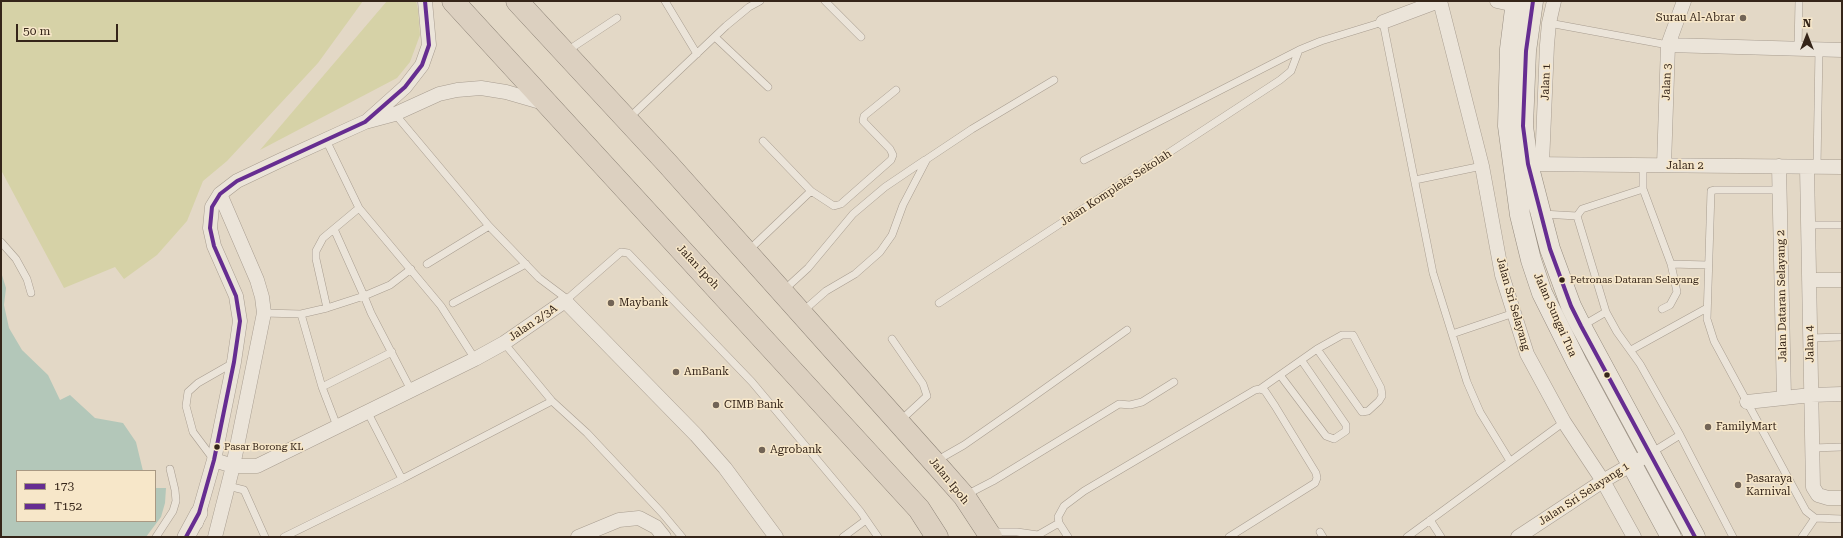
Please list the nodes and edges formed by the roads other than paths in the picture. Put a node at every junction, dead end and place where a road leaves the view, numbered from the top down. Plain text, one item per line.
1 (426, 1) edge
2 (453, 1) edge
3 (517, 1) edge
4 (665, 1) edge
5 (760, 1) edge
6 (825, 1) edge
7 (1440, 1) edge
8 (1554, 1) edge
9 (1684, 1) edge
10 (1799, 1) edge
11 (1515, 2) edge
12 (617, 18) dead end
13 (1384, 22) junction
14 (1549, 22) junction
15 (715, 37) junction
16 (861, 37) dead end
17 (1668, 45) junction
18 (1798, 49) junction
19 (1299, 50) junction
20 (1819, 50) junction
21 (1842, 50) edge
22 (565, 52) junction
23 (697, 54) junction
24 (1054, 80) dead end
25 (768, 87) dead end
26 (896, 90) dead end
27 (548, 104) junction
28 (395, 114) junction
29 (627, 120) junction
30 (365, 122) junction
31 (326, 140) junction
32 (763, 141) dead end
33 (927, 159) junction
34 (1084, 160) dead end
35 (1535, 164) junction
36 (1643, 165) junction
37 (1664, 165) junction
38 (1482, 166) junction
39 (1779, 166) junction
40 (1812, 166) junction
41 (1842, 167) edge
42 (1415, 180) junction
43 (1643, 189) junction
44 (1780, 190) junction
45 (811, 191) junction
46 (220, 194) junction
47 (359, 208) junction
48 (1540, 213) junction
49 (1577, 216) junction
50 (1808, 225) junction
51 (1842, 225) edge
52 (489, 226) junction
53 (334, 229) junction
54 (1, 242) edge
55 (746, 252) junction
56 (427, 264) dead end
57 (526, 264) junction
58 (1671, 264) junction
59 (1708, 265) junction
60 (411, 269) junction
61 (1809, 280) junction
62 (1842, 280) edge
63 (782, 292) junction
64 (31, 293) dead end
65 (364, 296) junction
66 (566, 300) junction
67 (939, 303) dead end
68 (453, 304) dead end
69 (327, 308) junction
70 (1707, 308) junction
71 (1662, 309) dead end
72 (1606, 312) junction
73 (264, 313) junction
74 (800, 313) junction
75 (1514, 313) junction
76 (301, 314) junction
77 (1580, 326) junction
78 (1127, 330) dead end
79 (1452, 334) junction
80 (1810, 338) junction
81 (1842, 338) edge
82 (892, 340) dead end
83 (504, 343) junction
84 (1317, 350) junction
85 (1631, 350) junction
86 (392, 352) junction
87 (475, 358) junction
88 (234, 362) junction
89 (1302, 362) junction
90 (1280, 376) junction
91 (1174, 382) dead end
92 (322, 388) junction
93 (1260, 389) junction
94 (411, 390) junction
95 (1842, 394) edge
96 (1811, 395) junction
97 (1784, 398) junction
98 (552, 401) junction
99 (1747, 402) junction
100 (366, 411) junction
101 (1564, 422) junction
102 (899, 423) junction
103 (337, 426) junction
104 (1680, 435) junction
105 (1842, 447) edge
106 (1812, 448) junction
107 (1651, 453) junction
108 (214, 460) junction
109 (1510, 461) junction
110 (934, 462) junction
111 (1631, 464) junction
112 (233, 466) junction
113 (170, 469) dead end
114 (402, 479) junction
115 (1603, 481) junction
116 (228, 486) junction
117 (964, 496) junction
118 (1842, 498) edge
119 (919, 509) junction
120 (199, 513) junction
121 (1815, 518) junction
122 (866, 520) junction
123 (1430, 520) junction
124 (1842, 520) edge
125 (1059, 523) junction
126 (989, 534) edge
127 (156, 537) edge
128 (186, 537) edge
129 (192, 537) edge
130 (215, 537) edge
131 (265, 537) edge
132 (284, 537) edge
133 (578, 537) edge
134 (664, 537) edge
135 (682, 537) edge
136 (776, 537) edge
137 (843, 537) edge
138 (878, 537) edge
139 (927, 537) edge
140 (938, 537) edge
141 (1068, 537) edge
142 (1229, 537) edge
143 (1407, 537) edge
144 (1441, 537) edge
145 (1518, 537) edge
146 (1634, 537) edge
147 (1671, 537) edge
148 (1695, 537) edge
149 (1733, 537) edge
150 (1802, 537) edge

1 - 30 street
2 - 27 highway, Jalan Ipoh
3 - 22 highway, Jalan Ipoh
4 - 23 lane
5 - 15 lane
6 - 16 lane
7 - 13 street
7 - 38 street, Jalan Sri Selayang
8 - 14 street, Jalan 1
9 - 17 street, Jalan 3
10 - 18 lane
11 - 35 main road, Jalan Sungai Tua
11 - 111 main road, Jalan Sungai Tua
12 - 22 lane
13 - 19 lane
13 - 42 lane
14 - 17 lane
14 - 35 street, Jalan 1
15 - 23 lane
15 - 25 lane
17 - 18 street
17 - 37 street, Jalan 3
18 - 20 street
19 - 34 lane
19 - 67 lane, Jalan Kompleks Sekolah
20 - 21 street
20 - 40 lane
22 - 29 highway, Jalan Ipoh
23 - 29 lane
24 - 33 lane
26 - 45 lane
27 - 28 street
27 - 119 highway, Jalan Ipoh
28 - 30 street
28 - 52 lane
29 - 55 highway, Jalan Ipoh
30 - 31 street
31 - 46 street
31 - 47 lane
32 - 45 lane
33 - 63 lane
33 - 74 lane
35 - 36 street, Jalan 2
35 - 48 main road, Jalan Sungai Tua
36 - 37 street, Jalan 2
36 - 43 lane
37 - 39 street, Jalan 2
38 - 42 lane
38 - 75 street, Jalan Sri Selayang
39 - 40 street, Jalan 2
39 - 44 street, Jalan Dataran Selayang 2
40 - 41 street, Jalan 2
40 - 50 street, Jalan 4
42 - 79 lane
43 - 49 lane
43 - 58 lane
44 - 59 lane
44 - 97 street, Jalan Dataran Selayang 2
45 - 55 lane
46 - 73 street
46 - 88 street
47 - 53 lane
47 - 60 lane
48 - 49 lane
48 - 77 main road, Jalan Sungai Tua
49 - 72 lane
50 - 51 lane
50 - 61 street, Jalan 4
52 - 56 lane
52 - 57 lane
53 - 65 lane
53 - 69 lane
54 - 64 lane
55 - 63 highway, Jalan Ipoh
57 - 66 lane
57 - 68 lane
58 - 59 lane
58 - 71 lane
59 - 70 lane
60 - 65 lane
60 - 87 lane
61 - 62 street
61 - 80 street, Jalan 4
63 - 74 highway, Jalan Ipoh
65 - 69 lane
65 - 86 lane
66 - 83 street, Jalan 2/3A
66 - 122 lane
66 - 136 street, Jalan 2/3A
69 - 76 lane
70 - 85 lane
70 - 99 lane
72 - 77 lane
72 - 85 lane
73 - 76 lane
73 - 112 street
74 - 102 highway, Jalan Ipoh
75 - 79 lane
75 - 101 street, Jalan Sri Selayang
76 - 92 lane
77 - 107 main road, Jalan Sungai Tua
78 - 110 lane
79 - 109 lane
80 - 81 lane
80 - 96 street, Jalan 4
82 - 102 lane
83 - 87 street, Jalan 2/3A
83 - 98 lane
84 - 84 lane
84 - 89 lane
85 - 104 lane
86 - 92 lane
86 - 94 lane
87 - 94 street, Jalan 2/3A
88 - 108 street
88 - 108 lane
89 - 90 lane
89 - 90 lane
90 - 93 lane
91 - 117 lane
92 - 103 lane
93 - 125 lane
93 - 142 lane
94 - 100 street, Jalan 2/3A
95 - 96 street
96 - 97 street
96 - 106 street, Jalan 4
97 - 99 street
98 - 114 lane
98 - 135 lane
99 - 121 lane
100 - 103 street, Jalan 2/3A
100 - 114 lane
101 - 109 lane
101 - 115 street, Jalan Sri Selayang
102 - 110 highway, Jalan Ipoh
103 - 112 street, Jalan 2/3A
104 - 107 lane
104 - 149 lane
105 - 106 lane
106 - 118 street, Jalan 4
107 - 111 street, Jalan Sri Selayang 1
107 - 148 main road, Jalan Sungai Tua
108 - 112 street, Jalan 2/3A
108 - 120 street
109 - 123 lane
110 - 117 highway, Jalan Ipoh
111 - 115 street, Jalan Sri Selayang 1
111 - 147 main road, Jalan Sungai Tua
112 - 116 street
113 - 127 lane
114 - 132 lane
115 - 145 street, Jalan Sri Selayang 1
115 - 146 street, Jalan Sri Selayang
116 - 130 street
116 - 131 lane
117 - 126 highway, Jalan Ipoh
119 - 139 highway
119 - 140 highway, Jalan Ipoh
120 - 128 street
120 - 129 street
121 - 124 lane
121 - 150 lane
122 - 137 lane
122 - 138 lane
123 - 143 lane
123 - 144 lane
125 - 126 lane
125 - 141 lane
133 - 134 street

